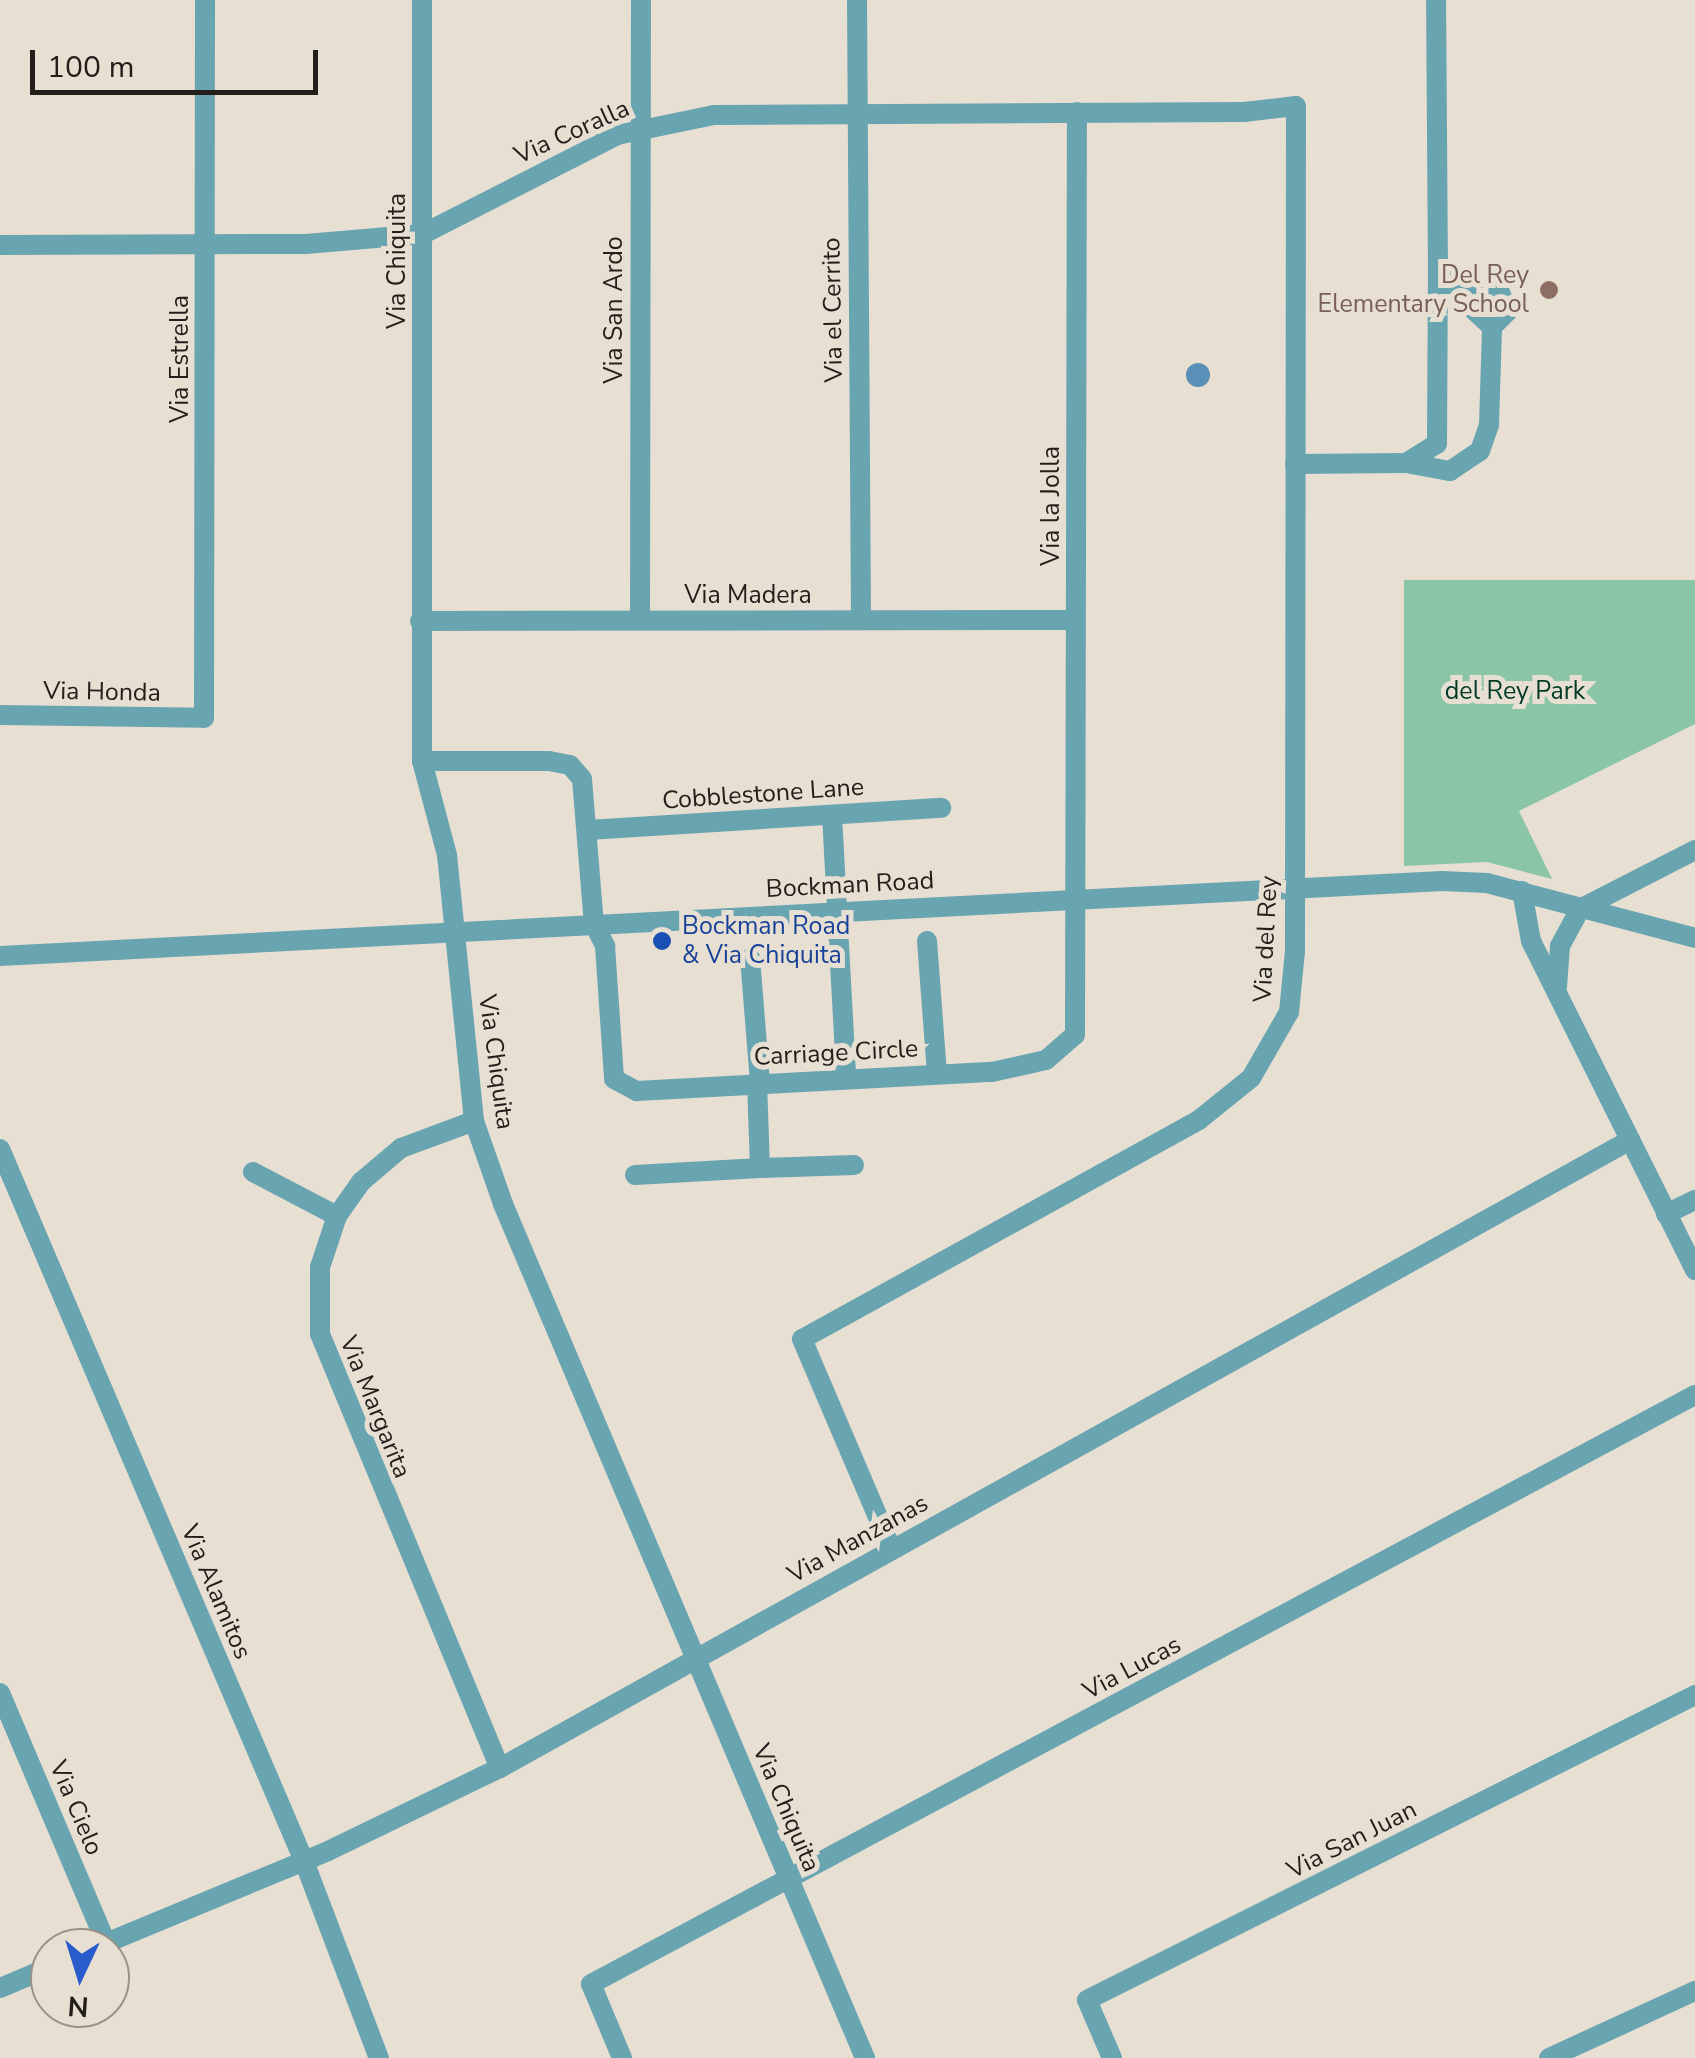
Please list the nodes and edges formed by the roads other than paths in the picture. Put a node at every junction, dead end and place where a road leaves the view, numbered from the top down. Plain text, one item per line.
1 (204, 0) edge
2 (422, 0) edge
3 (641, 0) edge
4 (856, 0) edge
5 (1436, 0) edge
6 (1296, 106) joint
7 (1077, 112) junction
8 (856, 113) junction
9 (640, 126) junction
10 (423, 234) junction
11 (0, 245) edge
12 (205, 246) junction
13 (1438, 277) junction
14 (1492, 327) junction
15 (1406, 463) junction
16 (1295, 464) junction
17 (861, 619) junction
18 (640, 620) junction
19 (1075, 620) junction
20 (420, 622) junction
21 (0, 715) edge
22 (204, 718) joint
23 (422, 761) junction
24 (941, 808) dead end
25 (832, 815) junction
26 (588, 830) junction
27 (1695, 850) edge
28 (1294, 888) junction
29 (1522, 892) junction
30 (1076, 899) junction
31 (1580, 908) junction
32 (834, 911) junction
33 (594, 924) junction
34 (456, 932) junction
35 (1695, 938) edge
36 (927, 942) dead end
37 (0, 956) edge
38 (750, 958) dead end
39 (1558, 997) junction
40 (937, 1073) junction
41 (846, 1075) junction
42 (758, 1082) junction
43 (474, 1120) junction
44 (1630, 1140) junction
45 (0, 1148) edge
46 (854, 1165) dead end
47 (760, 1168) junction
48 (253, 1172) dead end
49 (635, 1175) dead end
50 (1695, 1200) edge
51 (1666, 1214) junction
52 (337, 1216) junction
53 (1695, 1270) edge
54 (1695, 1396) edge
55 (891, 1548) junction
56 (695, 1658) junction
57 (0, 1694) edge
58 (1695, 1695) edge
59 (500, 1768) junction
60 (304, 1861) junction
61 (789, 1879) junction
62 (93, 1928) edge
63 (130, 1933) edge
64 (30, 1975) edge
65 (0, 1988) edge
66 (1695, 1991) edge
67 (379, 2058) edge
68 (622, 2058) edge
69 (865, 2058) edge
70 (1112, 2058) edge
71 (1549, 2058) edge

1 - 12 street, Via Estrella
2 - 10 street, Via Chiquita
3 - 9 street, Via San Ardo
4 - 8 street, Via el Cerrito
5 - 13 street
6 - 7 street, Via Coralla
6 - 16 street, Via del Rey
7 - 8 street, Via Coralla
7 - 19 street, Via la Jolla
8 - 9 street, Via Coralla
8 - 17 street, Via el Cerrito
9 - 10 street, Via Coralla
9 - 18 street, Via San Ardo
10 - 12 street, Via Coralla
10 - 20 street, Via Chiquita
11 - 12 street, Via Coralla
12 - 22 street, Via Estrella
13 - 14 street
13 - 14 street
13 - 15 street
14 - 15 street
15 - 16 street
16 - 28 street, Via del Rey
17 - 18 street, Via Madera
17 - 19 street, Via Madera
18 - 20 street, Via Madera
19 - 30 street, Via la Jolla
20 - 23 street, Via Chiquita
21 - 22 street, Via Honda
23 - 26 street
23 - 34 street, Via Chiquita
24 - 25 street, Cobblestone Lane
25 - 26 street, Cobblestone Lane
25 - 32 street
26 - 33 street
27 - 31 street
28 - 29 street, Bockman Road
28 - 30 street, Bockman Road
28 - 55 street, Via del Rey
29 - 31 street, Bockman Road
29 - 39 street
30 - 32 street, Bockman Road
30 - 40 street, Carriage Circle
31 - 35 street, Bockman Road
31 - 39 street
32 - 33 street, Bockman Road
32 - 41 street
33 - 34 street, Bockman Road
33 - 42 street, Carriage Circle
34 - 37 street, Bockman Road
34 - 43 street, Via Chiquita
36 - 40 street
38 - 42 street
39 - 44 street
40 - 41 street, Carriage Circle
41 - 42 street, Carriage Circle
42 - 47 street
43 - 52 street, Via Margarita
43 - 56 street, Via Chiquita
44 - 51 street
44 - 55 street, Via Manzanas
45 - 60 street, Via Alamitos
46 - 47 street
47 - 49 street
48 - 52 street
50 - 51 street
51 - 53 street
52 - 59 street, Via Margarita
54 - 61 street, Via Lucas
55 - 56 street, Via Manzanas
56 - 59 street, Via Manzanas
56 - 61 street, Via Chiquita
57 - 62 street, Via Cielo
58 - 70 street, Via San Juan
59 - 60 street, Via Manzanas
60 - 63 street, Via Manzanas
60 - 67 street, Via Alamitos
61 - 68 street, Via Lucas
61 - 69 street, Via Chiquita
64 - 65 street
66 - 71 street

